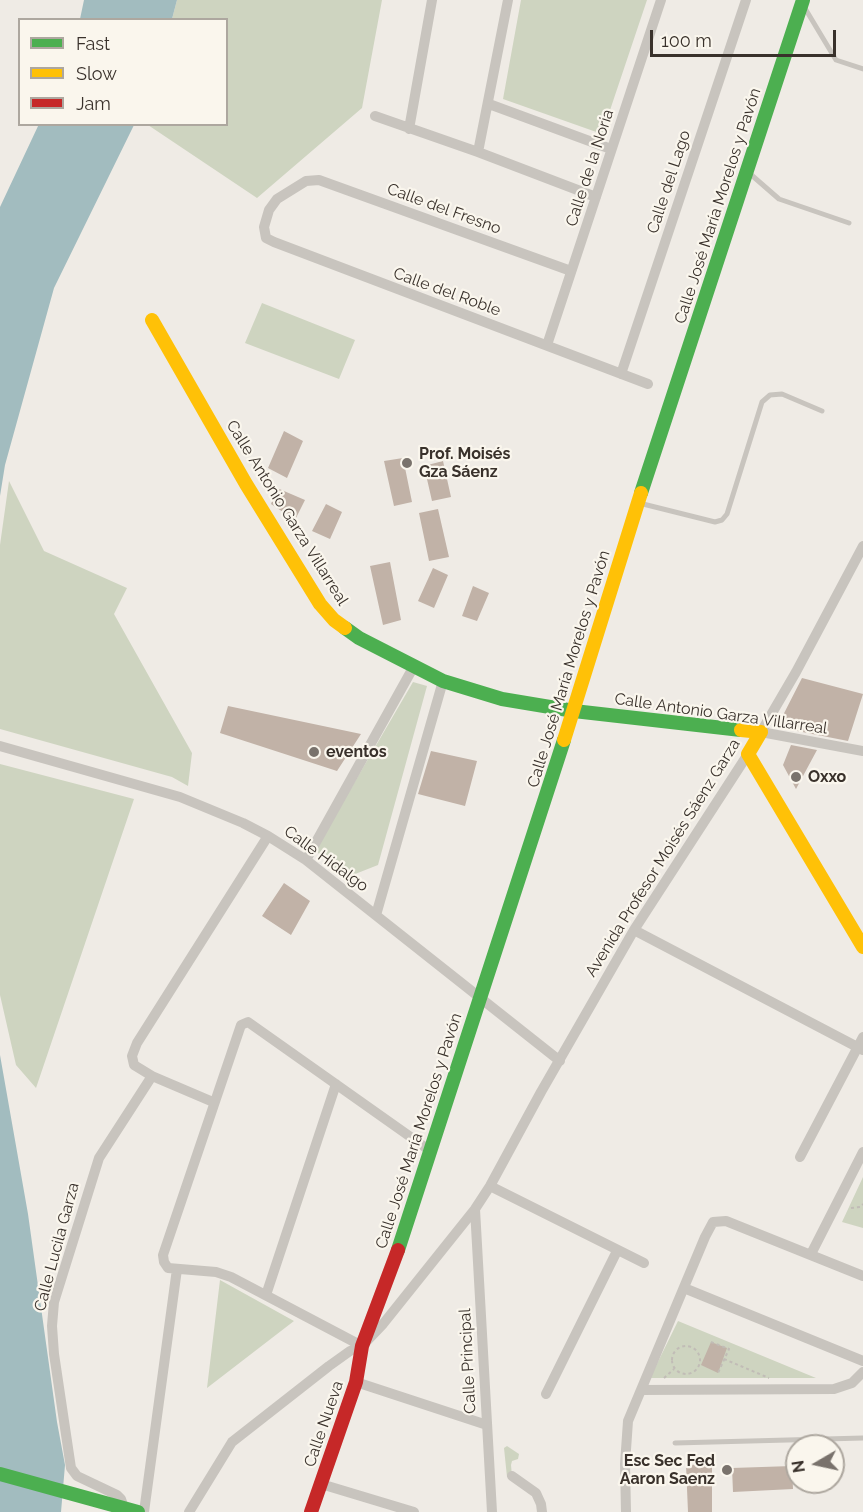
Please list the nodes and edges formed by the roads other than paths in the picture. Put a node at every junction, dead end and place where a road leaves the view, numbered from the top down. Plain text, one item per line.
1 (432, 0) edge
2 (508, 0) edge
3 (661, 0) edge
4 (746, 0) edge
5 (802, 2) edge
6 (863, 69) edge
7 (489, 104) junction
8 (375, 117) dead end
9 (409, 129) junction
10 (611, 149) junction
11 (478, 152) junction
12 (747, 171) junction
13 (306, 181) joint
14 (596, 197) junction
15 (849, 223) dead end
16 (571, 272) junction
17 (152, 320) dead end
18 (547, 345) junction
19 (621, 374) junction
20 (648, 384) dead end
21 (822, 411) dead end
22 (638, 502) junction
23 (863, 546) edge
24 (414, 666) junction
25 (443, 681) junction
26 (573, 711) junction
27 (761, 732) junction
28 (0, 746) edge
29 (863, 751) edge
30 (748, 754) junction
31 (268, 836) junction
32 (306, 860) junction
33 (376, 915) junction
34 (634, 930) junction
35 (863, 947) edge
36 (479, 998) junction
37 (863, 1037) edge
38 (860, 1049) edge
39 (560, 1061) junction
40 (152, 1076) junction
41 (336, 1084) junction
42 (213, 1102) junction
43 (429, 1150) junction
44 (863, 1152) edge
45 (800, 1157) dead end
46 (490, 1186) junction
47 (475, 1209) junction
48 (617, 1251) junction
49 (811, 1254) junction
50 (644, 1263) dead end
51 (172, 1268) junction
52 (863, 1276) edge
53 (684, 1288) junction
54 (266, 1295) junction
55 (362, 1346) junction
56 (863, 1361) edge
57 (863, 1372) edge
58 (356, 1382) junction
59 (641, 1390) junction
60 (546, 1394) dead end
61 (487, 1425) junction
62 (863, 1438) edge
63 (675, 1443) dead end
64 (0, 1473) edge
65 (512, 1476) dead end
66 (321, 1484) junction
67 (128, 1511) edge
68 (144, 1512) edge
69 (189, 1512) edge
70 (312, 1512) edge
71 (414, 1512) edge
72 (492, 1512) edge
73 (542, 1512) edge
74 (626, 1512) edge

1 - 9 street
2 - 7 street
3 - 10 street, Calle de la Noria
4 - 19 street, Calle del Lago
5 - 6 lane
5 - 12 street, Calle José María Morelos y Pavón
7 - 10 street
7 - 11 street
8 - 9 street
9 - 11 street
10 - 14 street, Calle de la Noria
11 - 14 street
12 - 15 lane
12 - 22 street, Calle José María Morelos y Pavón
13 - 16 street, Calle del Fresno
13 - 18 street, Calle del Roble
14 - 16 street, Calle de la Noria
16 - 18 street, Calle de la Noria
17 - 24 street, Calle Antonio Garza Villarreal
18 - 19 street, Calle del Roble
19 - 20 street, Calle del Roble
21 - 22 lane
22 - 26 street, Calle José María Morelos y Pavón
23 - 27 street, Avenida Profesor Moisés Sáenz Garza
24 - 25 street, Calle Antonio Garza Villarreal
24 - 32 street
25 - 26 street, Calle Antonio Garza Villarreal
25 - 33 street
26 - 27 street, Calle Antonio Garza Villarreal
26 - 36 street, Calle José María Morelos y Pavón
27 - 29 street, Calle Antonio Garza Villarreal
27 - 30 street, Avenida Profesor Moisés Sáenz Garza
28 - 31 street, Calle Hidalgo
30 - 34 street, Avenida Profesor Moisés Sáenz Garza
30 - 35 street
31 - 32 street, Calle Hidalgo
31 - 40 street
32 - 33 street, Calle Hidalgo
33 - 36 street, Calle Hidalgo
34 - 38 street
34 - 39 street, Avenida Profesor Moisés Sáenz Garza
36 - 39 street, Calle Hidalgo
36 - 43 street, Calle José María Morelos y Pavón
37 - 38 street
38 - 45 street
39 - 46 street, Avenida Profesor Moisés Sáenz Garza
40 - 42 street
40 - 67 street, Calle Lucila Garza
41 - 42 street
41 - 43 street
41 - 54 street
42 - 51 street
43 - 55 street, Calle José María Morelos y Pavón
44 - 49 street
46 - 47 street, Avenida Profesor Moisés Sáenz Garza
46 - 48 street
47 - 55 street, Avenida Profesor Moisés Sáenz Garza
47 - 61 street, Calle Principal
48 - 50 street
48 - 60 street
49 - 52 street
49 - 53 street
51 - 54 street
51 - 68 street
53 - 56 street
53 - 59 street
54 - 55 street
55 - 58 street, Calle Nueva
55 - 69 street, Avenida Profesor Moisés Sáenz Garza
57 - 59 street
58 - 61 street
58 - 66 street, Calle Nueva
59 - 74 street
61 - 72 street, Calle Principal
62 - 63 lane
64 - 67 street
65 - 73 street
66 - 70 street, Calle Nueva
66 - 71 street

